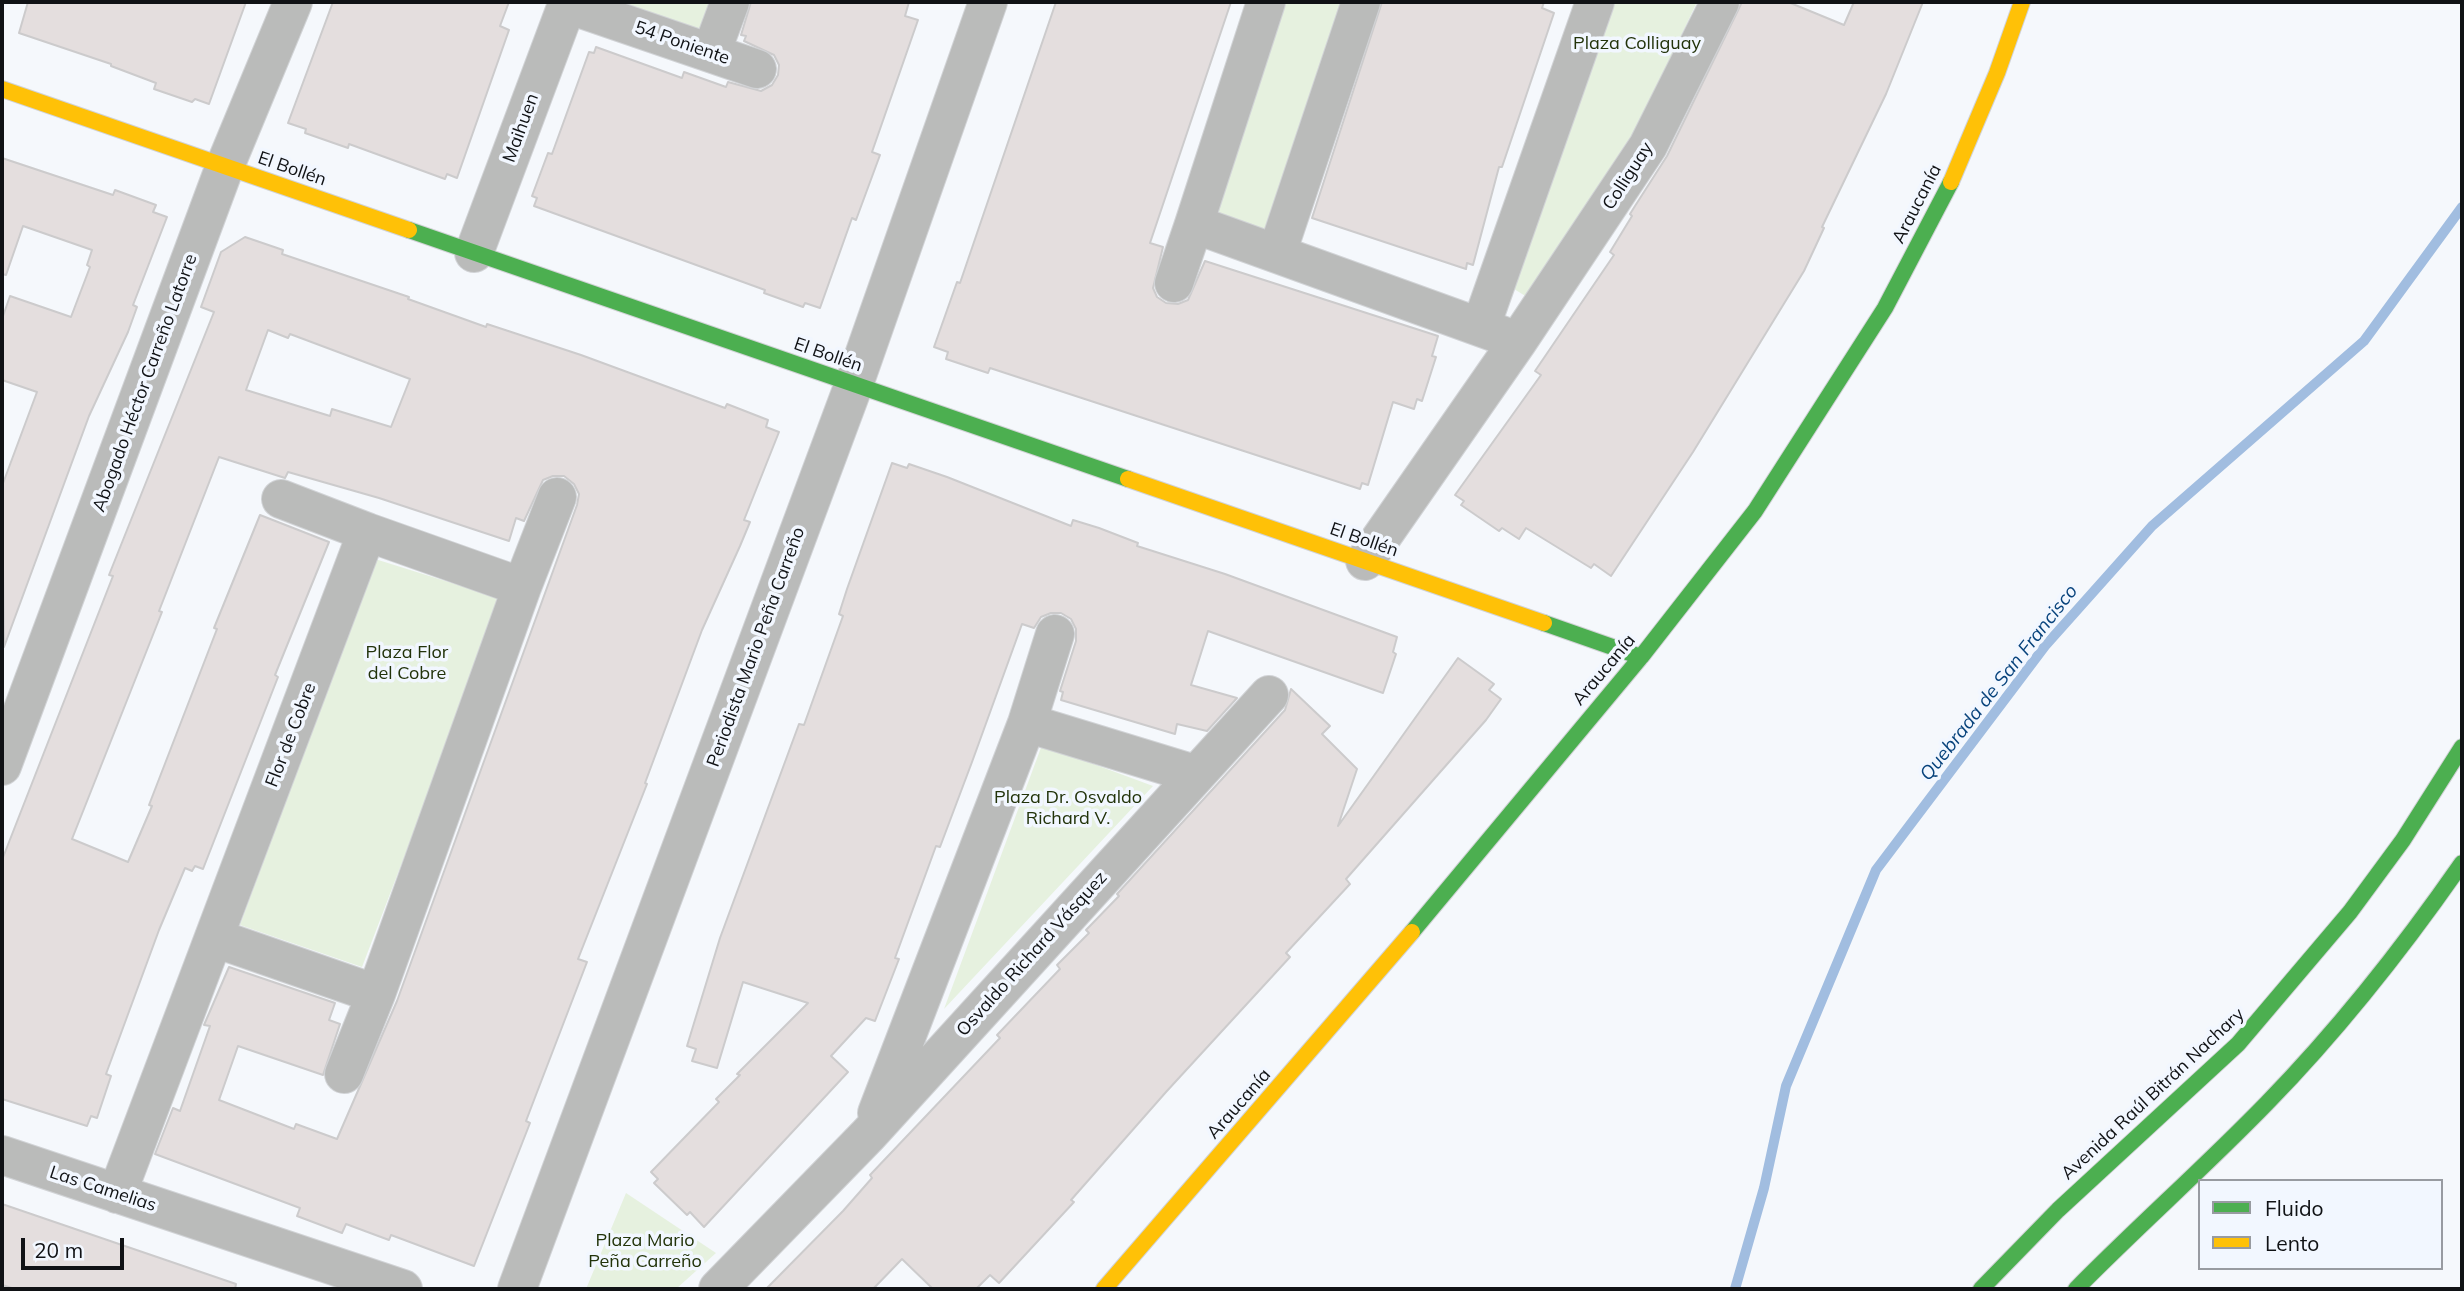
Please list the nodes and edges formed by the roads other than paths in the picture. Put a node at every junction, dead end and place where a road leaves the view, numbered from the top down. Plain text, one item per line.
1 (293, 2) edge
2 (730, 2) edge
3 (988, 2) edge
4 (1266, 2) edge
5 (1361, 2) edge
6 (1595, 2) edge
7 (1720, 2) edge
8 (2022, 2) edge
9 (568, 3) edge
10 (711, 54) junction
11 (757, 69) dead end
12 (2, 89) edge
13 (225, 166) junction
14 (1195, 224) junction
15 (474, 253) junction
16 (1277, 253) junction
17 (1174, 283) dead end
18 (1481, 326) junction
19 (1518, 341) junction
20 (853, 384) junction
21 (556, 497) dead end
22 (281, 499) dead end
23 (367, 532) junction
24 (1365, 561) junction
25 (522, 587) junction
26 (1055, 634) dead end
27 (1641, 657) junction
28 (1269, 695) dead end
29 (1027, 723) junction
30 (2462, 747) edge
31 (2, 765) edge
32 (1195, 774) junction
33 (2462, 863) edge
34 (215, 938) junction
35 (376, 994) junction
36 (344, 1074) dead end
37 (869, 1134) junction
38 (2, 1155) edge
39 (117, 1194) junction
40 (403, 1289) edge
41 (517, 1289) edge
42 (718, 1289) edge
43 (1104, 1289) edge
44 (1980, 1289) edge
45 (2076, 1289) edge

1 - 13 street, Abogado Héctor Carreño Latorre
2 - 10 street
3 - 20 street, Periodista Mario Peña Carreño
4 - 14 street
5 - 16 street
6 - 18 street
7 - 19 street, Colliguay
8 - 27 street, Araucanía
9 - 10 street, 54 Poniente
9 - 15 street, Maihuen
10 - 11 street, 54 Poniente
12 - 13 street, El Bollén
13 - 15 street, El Bollén
13 - 31 street, Abogado Héctor Carreño Latorre
14 - 16 street
14 - 17 street
15 - 20 street, El Bollén
16 - 18 street
18 - 19 street
19 - 24 street, Colliguay
20 - 24 street, El Bollén
20 - 41 street, Periodista Mario Peña Carreño
21 - 25 street
22 - 23 street
23 - 25 street
23 - 34 street, Flor de Cobre
24 - 27 street, El Bollén
25 - 35 street
26 - 29 street, Osvaldo Richard Vásquez
27 - 43 street, Araucanía
28 - 32 street, Osvaldo Richard Vásquez
29 - 32 street
29 - 37 street, Osvaldo Richard Vásquez
30 - 44 street, Avenida Raúl Bitrán Nachary
32 - 37 street, Osvaldo Richard Vásquez
33 - 45 street
34 - 35 street
34 - 39 street, Flor de Cobre
35 - 36 street
37 - 42 street, Osvaldo Richard Vásquez
38 - 39 street, Las Camelias
39 - 40 street, Las Camelias

